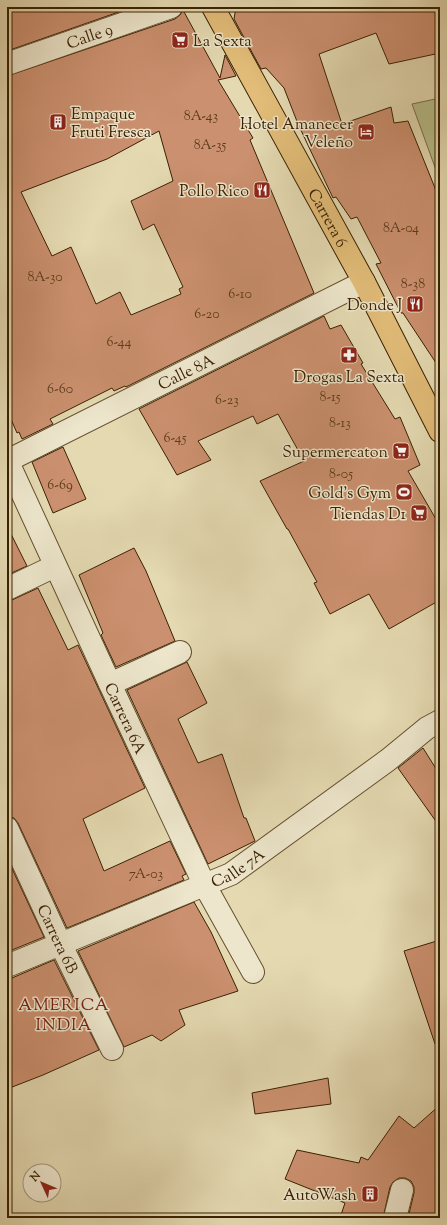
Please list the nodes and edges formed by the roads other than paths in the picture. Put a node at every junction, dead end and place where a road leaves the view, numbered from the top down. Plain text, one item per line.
1 (171, 7) edge
2 (213, 7) edge
3 (7, 64) edge
4 (364, 282) junction
5 (440, 431) edge
6 (7, 460) edge
7 (55, 566) junction
8 (7, 589) edge
9 (180, 652) dead end
10 (110, 684) junction
11 (440, 721) edge
12 (7, 828) edge
13 (204, 884) junction
14 (60, 943) junction
15 (7, 966) edge
16 (252, 972) dead end
17 (112, 1049) dead end
18 (402, 1190) dead end
19 (395, 1218) edge

1 - 3 street, Calle 9
2 - 4 main road, Carrera 6
4 - 5 main road, Carrera 6
4 - 6 street, Calle 8A
6 - 7 street, Carrera 6A
7 - 8 street
7 - 10 street, Carrera 6A
9 - 10 street
10 - 13 street, Carrera 6A
11 - 13 street, Calle 7A
12 - 14 street, Carrera 6B
13 - 14 street, Calle 7A
13 - 16 street, Carrera 6A
14 - 15 street, Calle 7A
14 - 17 street, Carrera 6B
18 - 19 street

